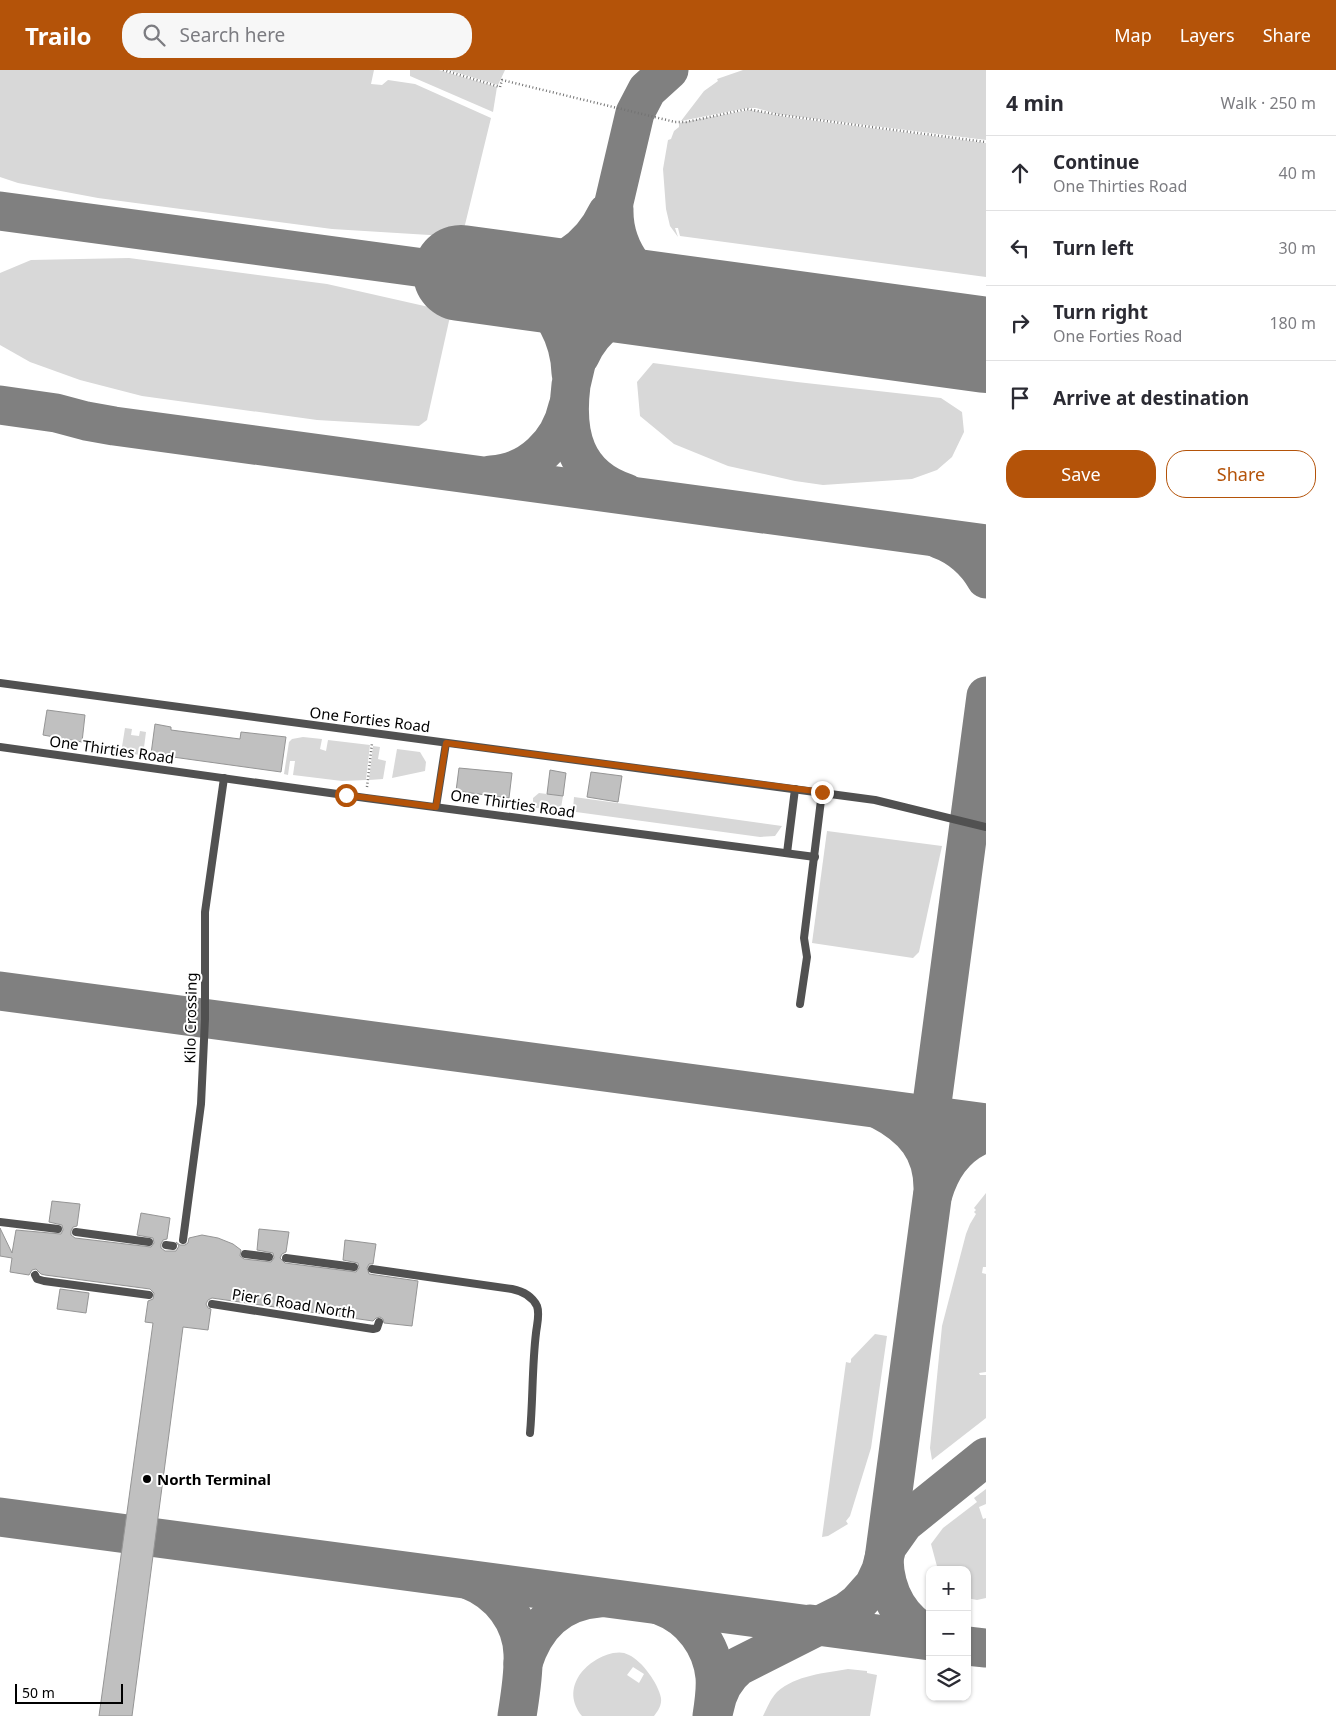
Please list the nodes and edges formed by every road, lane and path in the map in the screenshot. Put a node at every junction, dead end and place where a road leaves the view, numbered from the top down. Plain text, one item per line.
1 (443, 70) edge
2 (986, 142) edge
3 (0, 683) edge
4 (374, 734) junction
5 (446, 743) junction
6 (0, 747) edge
7 (224, 778) junction
8 (794, 789) junction
9 (822, 792) junction
10 (366, 798) junction
11 (436, 807) junction
12 (986, 827) edge
13 (787, 853) junction
14 (815, 856) junction
15 (800, 1004) dead end
16 (0, 1222) edge
17 (58, 1229) dead end
18 (76, 1232) dead end
19 (183, 1240) dead end
20 (149, 1242) dead end
21 (245, 1254) dead end
22 (269, 1257) dead end
23 (286, 1258) dead end
24 (354, 1267) dead end
25 (372, 1269) dead end
26 (35, 1275) dead end
27 (149, 1295) dead end
28 (212, 1304) dead end
29 (379, 1322) dead end
30 (530, 1433) dead end

1 - 2 path
3 - 4 lane, One Forties Road
4 - 5 lane, One Forties Road
4 - 10 path
5 - 8 lane, One Forties Road
5 - 11 lane
6 - 7 lane, One Thirties Road
7 - 10 lane, One Thirties Road
7 - 19 lane, Kilo Crossing
8 - 9 lane, One Forties Road
8 - 13 lane
9 - 12 lane, One Forties Road
9 - 14 lane
10 - 11 lane, One Thirties Road
11 - 13 lane, One Thirties Road
13 - 14 lane, One Thirties Road
14 - 15 lane
16 - 17 lane
18 - 20 lane
21 - 22 lane
23 - 24 lane
25 - 30 lane
26 - 27 lane
28 - 29 lane, Pier 6 Road North

